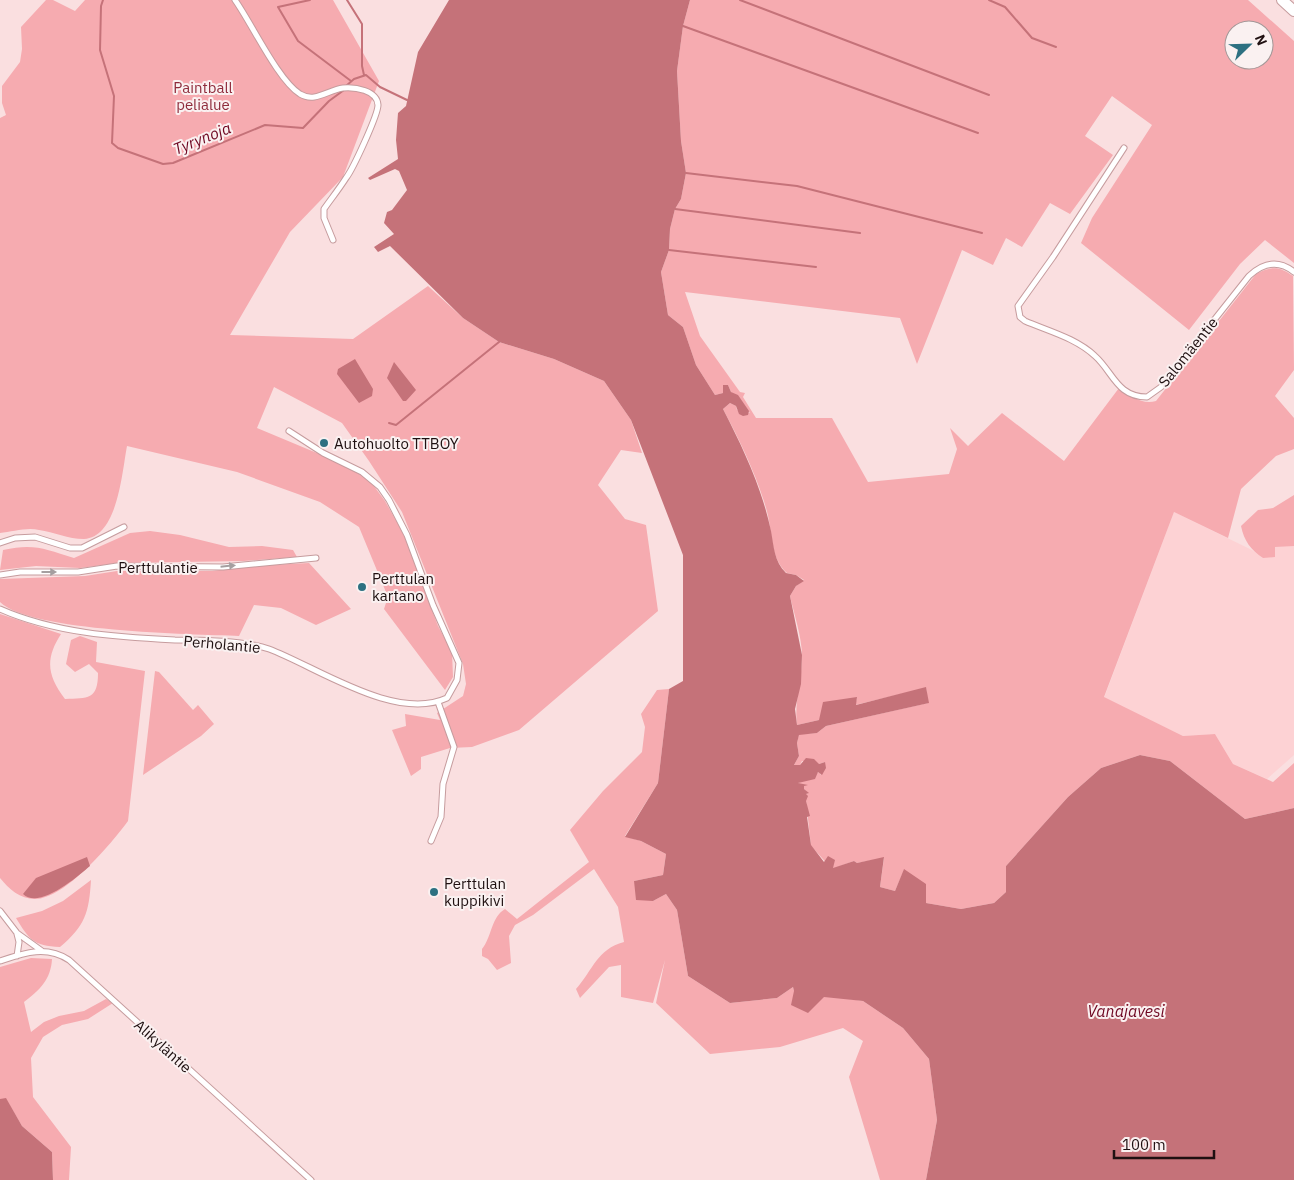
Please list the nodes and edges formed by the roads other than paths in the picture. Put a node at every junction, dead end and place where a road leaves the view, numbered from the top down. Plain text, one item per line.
1 (235, 0) edge
2 (1282, 0) edge
3 (1294, 11) edge
4 (1124, 148) dead end
5 (333, 240) dead end
6 (1294, 272) edge
7 (289, 431) dead end
8 (124, 527) dead end
9 (0, 543) edge
10 (316, 558) dead end
11 (0, 574) edge
12 (0, 609) edge
13 (438, 702) junction
14 (431, 841) dead end
15 (0, 911) edge
16 (17, 933) junction
17 (42, 951) junction
18 (17, 956) junction
19 (0, 962) edge
20 (311, 1180) edge

1 - 5 street
2 - 3 highway
4 - 6 street, Salomäentie
7 - 13 street
8 - 9 street
11 -> 10 street, Perttulantie
12 - 13 street, Perholantie
13 - 14 street
15 - 16 street
16 - 17 street
16 - 18 street
17 - 18 street, Alikyläntie
17 - 20 street, Alikyläntie
18 - 19 street, Alikyläntie

